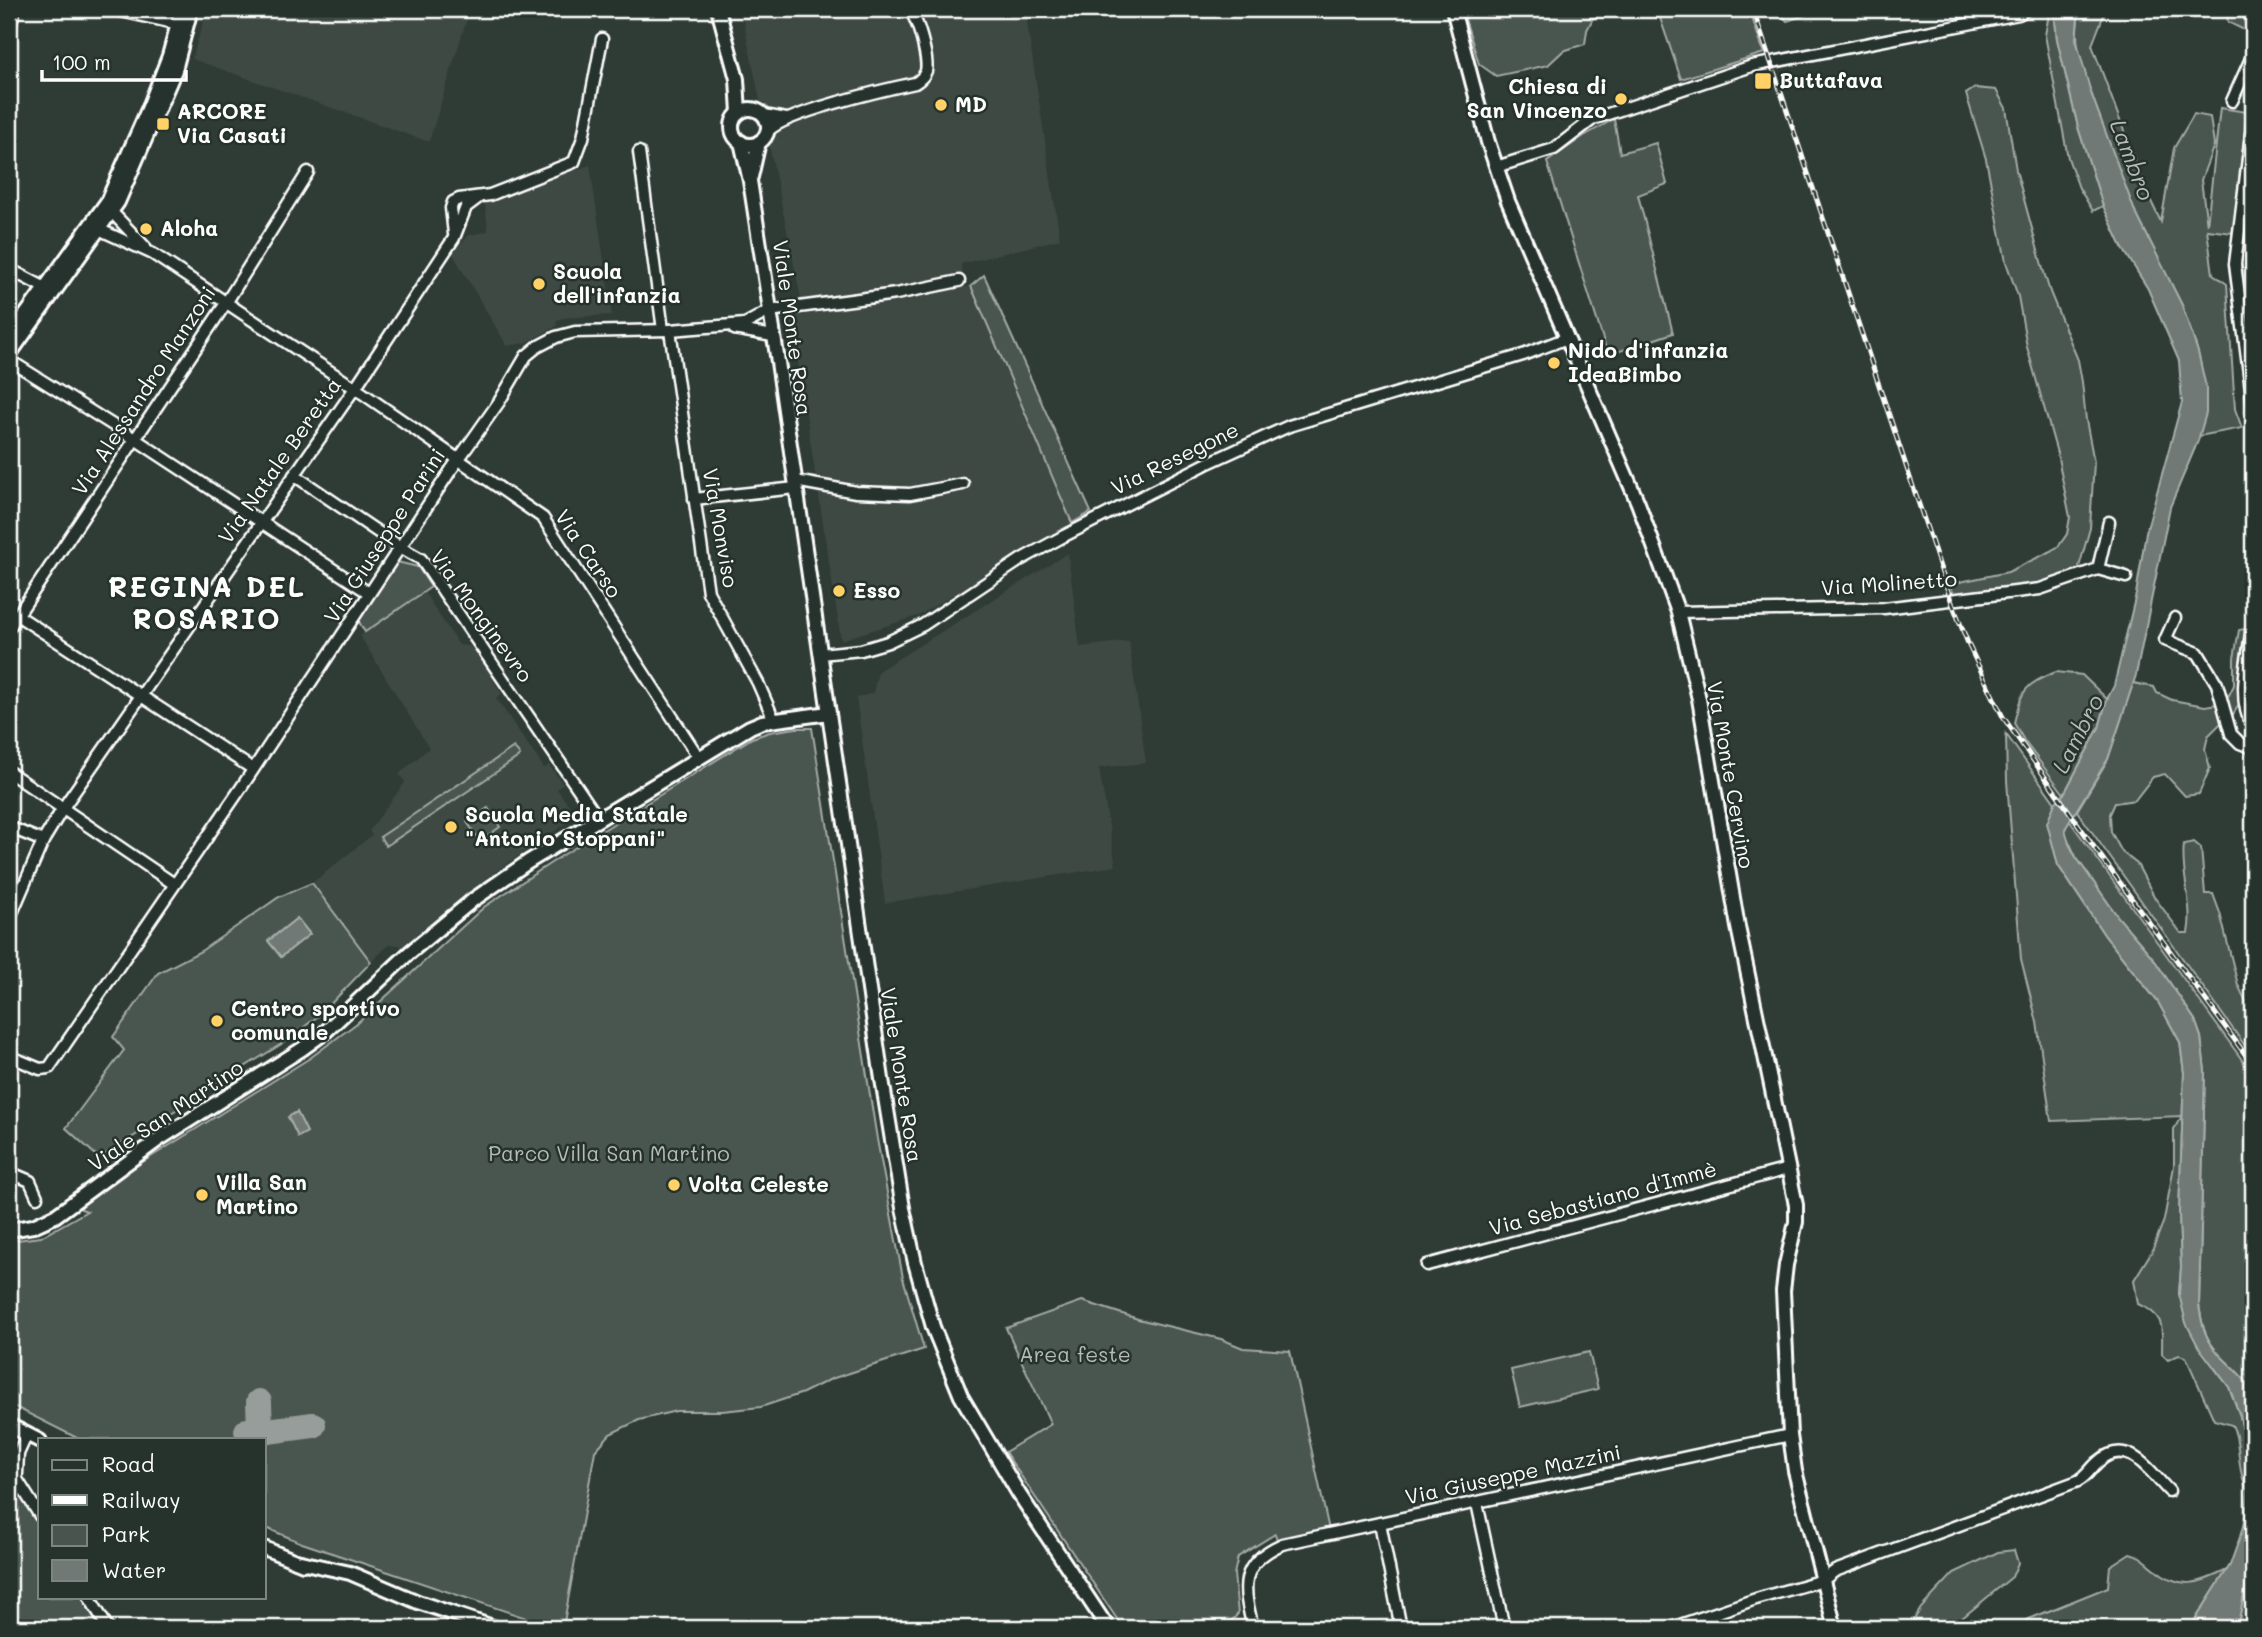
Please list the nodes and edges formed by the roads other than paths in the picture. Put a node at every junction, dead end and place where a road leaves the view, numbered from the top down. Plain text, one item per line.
1 (15, 9) edge
2 (112, 9) edge
3 (182, 9) edge
4 (191, 9) edge
5 (718, 9) edge
6 (1452, 9) edge
7 (2027, 9) edge
8 (898, 10) edge
9 (183, 25) junction
10 (9, 28) edge
11 (602, 39) dead end
12 (2253, 54) edge
13 (737, 79) junction
14 (2232, 101) dead end
15 (759, 112) junction
16 (738, 113) junction
17 (2253, 118) edge
18 (790, 119) junction
19 (763, 137) junction
20 (741, 142) junction
21 (639, 152) dead end
22 (1496, 167) junction
23 (308, 172) dead end
24 (750, 181) junction
25 (108, 209) junction
26 (96, 228) junction
27 (153, 254) junction
28 (9, 269) edge
29 (959, 281) dead end
30 (50, 290) junction
31 (226, 303) junction
32 (769, 311) junction
33 (719, 327) junction
34 (666, 330) junction
35 (773, 336) junction
36 (9, 338) edge
37 (1567, 338) junction
38 (9, 358) edge
39 (355, 388) junction
40 (2253, 405) edge
41 (135, 439) junction
42 (458, 459) junction
43 (294, 475) junction
44 (796, 484) junction
45 (963, 484) dead end
46 (694, 499) junction
47 (260, 522) junction
48 (2109, 522) dead end
49 (400, 547) junction
50 (2098, 569) junction
51 (2126, 577) dead end
52 (369, 593) junction
53 (1678, 612) junction
54 (17, 615) junction
55 (2175, 618) dead end
56 (2253, 623) edge
57 (9, 628) edge
58 (820, 654) junction
59 (141, 695) junction
60 (829, 713) junction
61 (774, 720) junction
62 (2253, 728) edge
63 (2253, 748) edge
64 (699, 758) junction
65 (253, 769) junction
66 (9, 772) edge
67 (63, 808) junction
68 (597, 818) junction
69 (9, 827) edge
70 (43, 841) junction
71 (174, 884) junction
72 (9, 920) edge
73 (9, 1056) edge
74 (1788, 1169) junction
75 (9, 1172) edge
76 (37, 1197) dead end
77 (9, 1230) edge
78 (1427, 1265) dead end
79 (15, 1431) edge
80 (1790, 1435) junction
81 (38, 1440) edge
82 (9, 1461) edge
83 (18, 1481) junction
84 (2169, 1491) dead end
85 (1477, 1503) junction
86 (38, 1513) edge
87 (1380, 1524) junction
88 (266, 1549) edge
89 (1823, 1580) junction
90 (90, 1598) edge
91 (108, 1628) edge
92 (496, 1628) edge
93 (1108, 1628) edge
94 (1252, 1628) edge
95 (1401, 1628) edge
96 (1504, 1628) edge
97 (1671, 1628) edge
98 (1835, 1628) edge

1 - 10 street
2 - 9 street
3 - 9 street
4 - 9 street
5 - 13 street, Viale Monte Rosa
6 - 22 street, Via Monte Cervino
7 - 22 street
8 - 18 street
9 - 25 street
11 - 39 street, Via Natale Beretta
12 - 14 street
13 - 15 street, Viale Monte Rosa
13 - 16 street, Viale Monte Rosa
15 - 16 street
15 - 18 street
15 - 19 street, Viale Monte Rosa
16 - 20 street, Viale Monte Rosa
17 - 40 street
18 - 19 street
19 - 20 street
19 - 24 street, Viale Monte Rosa
20 - 24 street, Viale Monte Rosa
21 - 34 street, Via Monviso
22 - 37 street, Via Monte Cervino
23 - 31 street, Via Alessandro Manzoni
24 - 32 street, Viale Monte Rosa
25 - 26 street
25 - 27 street, Via Carso
26 - 27 street, Via Carso
26 - 30 street
27 - 31 street, Via Carso
28 - 30 street
29 - 32 street, Via Giuseppe Parini
30 - 36 street
30 - 38 street
31 - 39 street, Via Carso
31 - 41 street, Via Alessandro Manzoni
32 - 33 street, Via Giuseppe Parini
32 - 35 street, Viale Monte Rosa
33 - 34 street, Via Giuseppe Parini
33 - 35 street, Via Giuseppe Parini
34 - 42 street, Via Giuseppe Parini
34 - 46 street, Via Monviso
35 - 44 street, Viale Monte Rosa
37 - 53 street, Via Monte Cervino
37 - 58 street, Via Resegone
38 - 41 street
39 - 42 street, Via Carso
39 - 43 street, Via Natale Beretta
41 - 47 street
41 - 54 street, Via Alessandro Manzoni
42 - 49 street, Via Giuseppe Parini
42 - 64 street, Via Carso
43 - 47 street, Via Natale Beretta
43 - 49 street, Via Monginevro
44 - 45 street
44 - 46 street
44 - 58 street, Viale Monte Rosa
46 - 61 street, Via Monviso
47 - 52 street
47 - 59 street, Via Natale Beretta
48 - 50 street
49 - 52 street, Via Giuseppe Parini
49 - 68 street, Via Monginevro
50 - 51 street
50 - 53 street, Via Molinetto
52 - 65 street, Via Giuseppe Parini
53 - 74 street, Via Monte Cervino
54 - 57 street, Via Alessandro Manzoni
54 - 59 street
55 - 63 street
56 - 62 street
58 - 60 street, Viale Monte Rosa
59 - 65 street
59 - 67 street, Via Natale Beretta
60 - 61 street, Viale San Martino
60 - 93 street, Viale Monte Rosa
61 - 64 street, Viale San Martino
64 - 68 street, Viale San Martino
65 - 71 street, Via Giuseppe Parini
66 - 67 street
67 - 70 street, Via Natale Beretta
67 - 71 street
68 - 77 street, Viale San Martino
69 - 70 street
70 - 72 street, Via Natale Beretta
71 - 73 street, Via Giuseppe Parini
74 - 78 street, Via Sebastiano d'Immè
74 - 80 street, Via Monte Cervino
75 - 76 street
79 - 81 street
79 - 83 street
80 - 85 street, Via Giuseppe Mazzini
80 - 89 street, Via Monte Cervino
82 - 83 street
83 - 86 street
84 - 89 street
85 - 87 street, Via Giuseppe Mazzini
85 - 96 street
87 - 94 street, Via Giuseppe Mazzini
87 - 95 street
88 - 92 street
89 - 97 street
89 - 98 street
90 - 91 street

